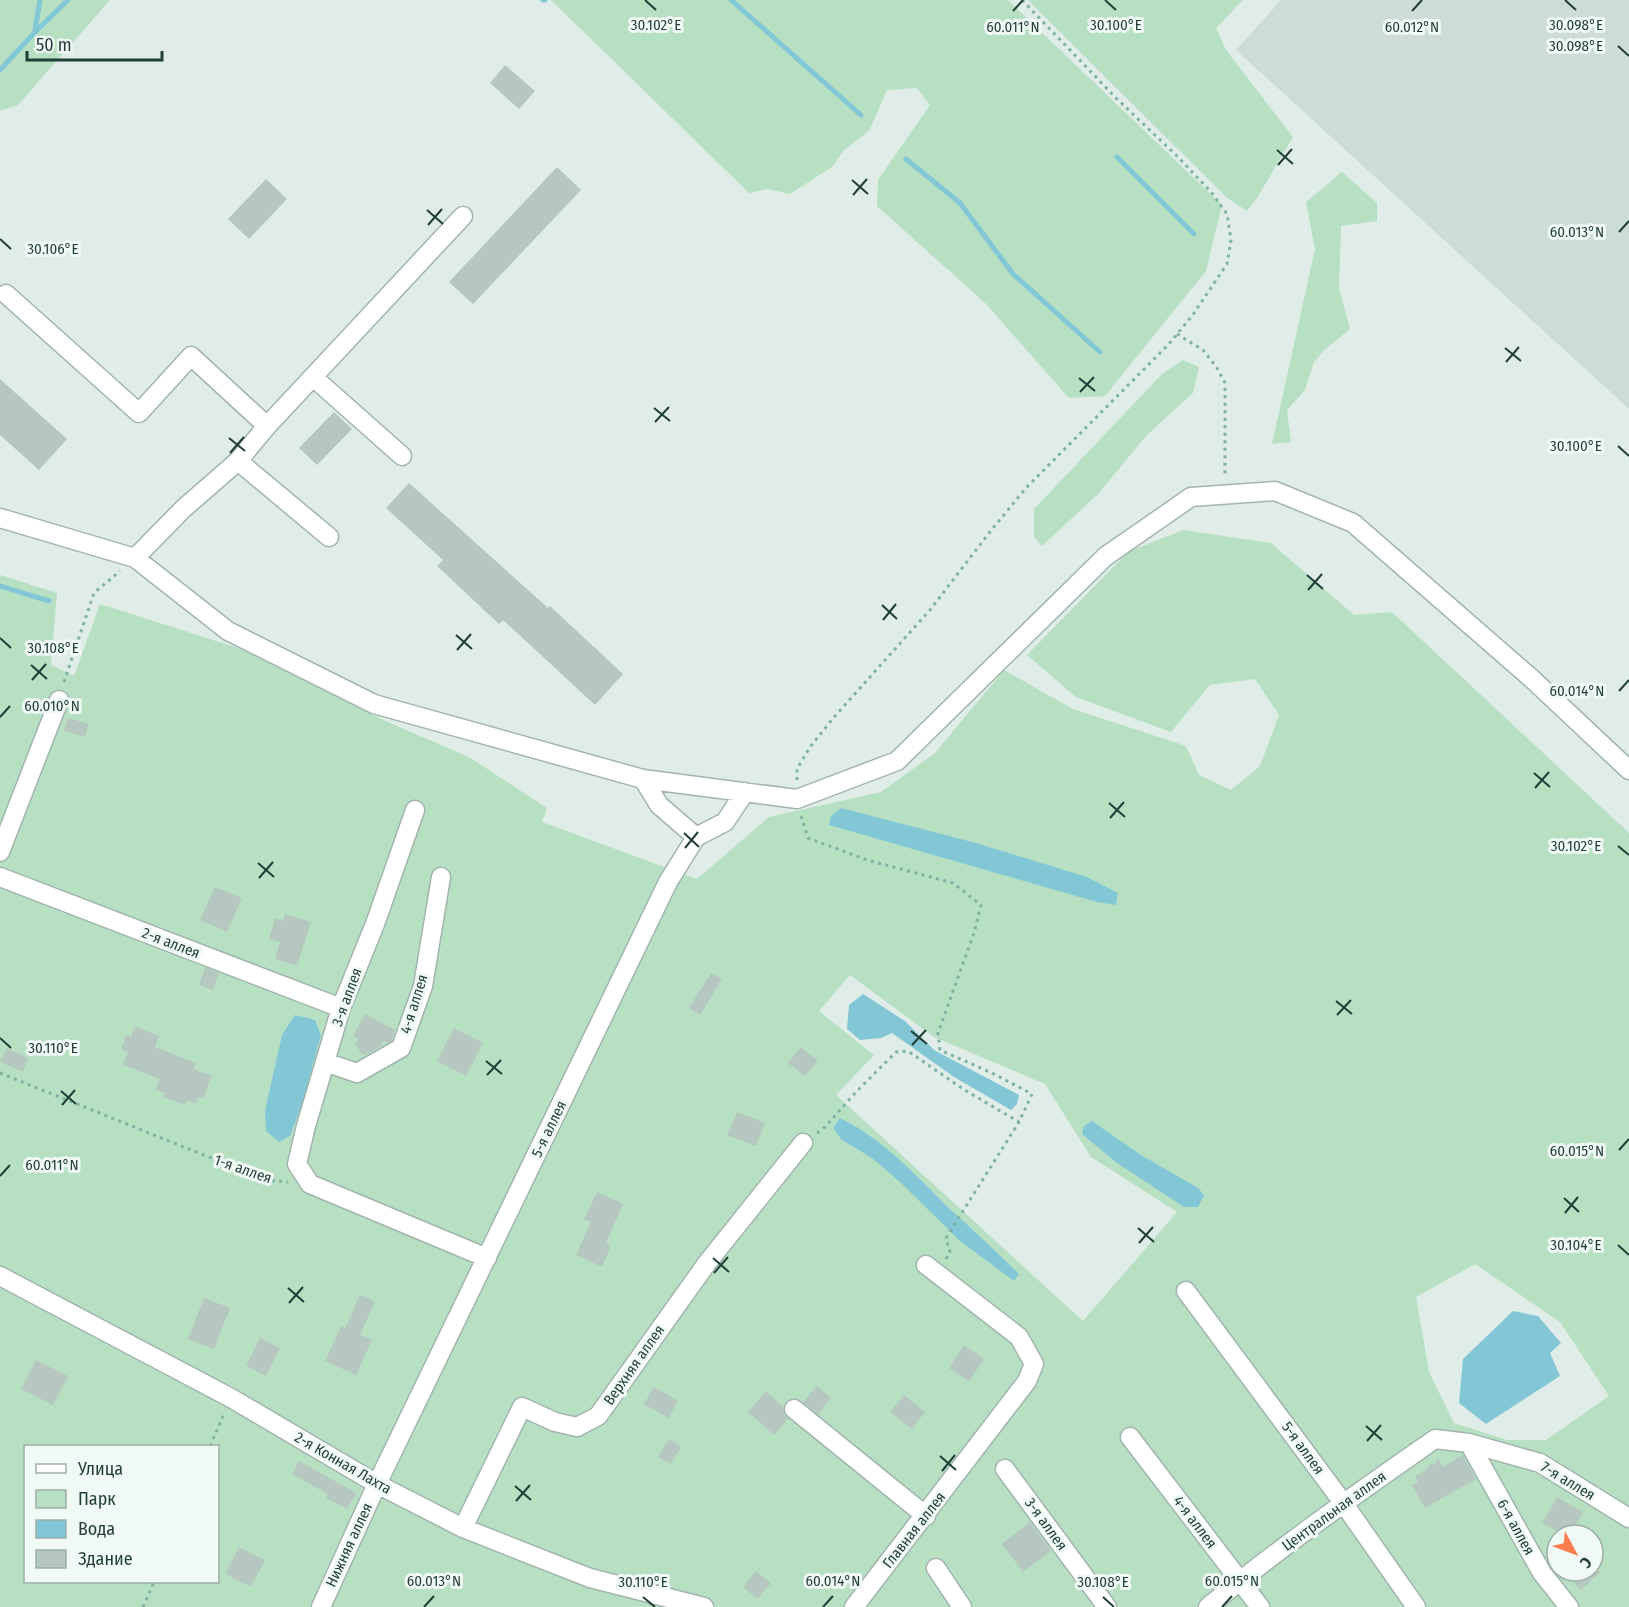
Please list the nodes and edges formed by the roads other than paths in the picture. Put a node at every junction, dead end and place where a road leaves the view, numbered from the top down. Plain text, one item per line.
1 (463, 216) dead end
2 (6, 294) dead end
3 (313, 377) junction
4 (267, 426) junction
5 (402, 456) dead end
6 (238, 461) junction
7 (0, 518) edge
8 (329, 537) dead end
9 (135, 558) junction
10 (59, 700) road end
11 (1629, 770) edge
12 (643, 779) junction
13 (745, 792) junction
14 (414, 810) dead end
15 (696, 837) junction
16 (0, 852) edge
17 (0, 877) edge
18 (441, 877) dead end
19 (341, 1008) junction
20 (325, 1062) junction
21 (803, 1143) road end
22 (487, 1258) junction
23 (926, 1265) dead end
24 (0, 1276) edge
25 (1186, 1291) dead end
26 (794, 1409) dead end
27 (1130, 1437) dead end
28 (1469, 1443) junction
29 (1005, 1469) dead end
30 (377, 1484) junction
31 (1344, 1504) junction
32 (926, 1516) junction
33 (1629, 1518) edge
34 (463, 1528) junction
35 (936, 1568) dead end
36 (1240, 1580) junction
37 (321, 1607) edge
38 (704, 1607) edge
39 (854, 1607) edge
40 (962, 1607) edge
41 (1107, 1607) edge
42 (1208, 1607) edge
43 (1260, 1607) edge
44 (1416, 1607) edge
45 (1569, 1607) edge

1 - 3 street
2 - 4 street
3 - 4 street
3 - 5 street
4 - 6 street
6 - 8 street
6 - 9 street
7 - 9 street
9 - 12 street
10 - 16 street
11 - 13 street
12 - 13 street
12 - 15 street
13 - 15 street
14 - 19 street, 3-я аллея
15 - 22 street, 5-я аллея
17 - 19 street, 2-я аллея
18 - 20 street, 4-я аллея
19 - 20 street, 3-я аллея
20 - 22 street, 3-я аллея
21 - 34 street, Верхняя аллея
22 - 30 street, 5-я аллея
23 - 32 street, Главная аллея
24 - 30 street, 2-я Конная Лахта
25 - 31 street, 5-я аллея
26 - 32 street
27 - 36 street, 4-я аллея
28 - 31 street, Центральная аллея
28 - 33 street, 7-я аллея
28 - 45 street, 6-я аллея
29 - 41 street, 3-я аллея
30 - 34 street, 2-я Конная Лахта
30 - 37 street, Нижняя аллея
31 - 36 street, Центральная аллея
31 - 44 street, 5-я аллея
32 - 39 street, Главная аллея
34 - 38 street, 2-я Конная Лахта
35 - 40 street
36 - 42 street, Центральная аллея
36 - 43 street, 4-я аллея

